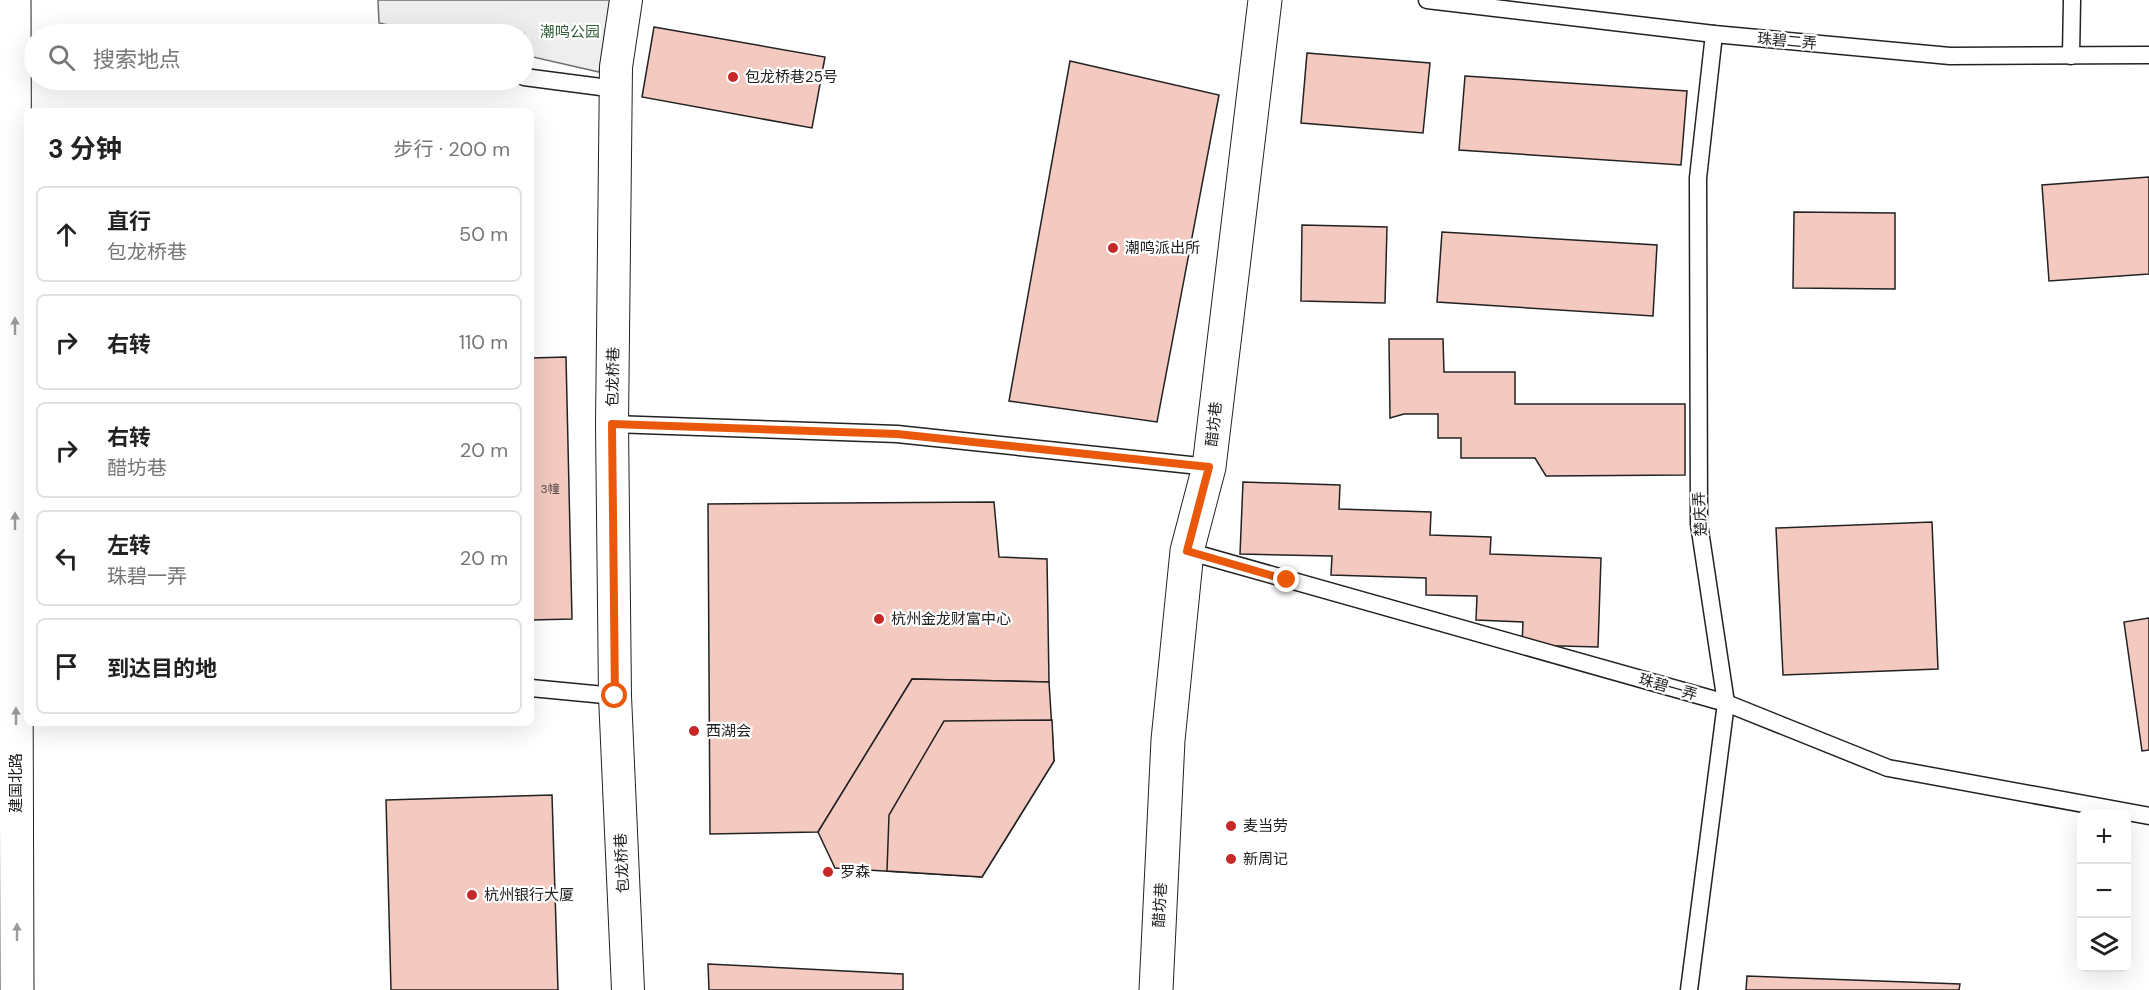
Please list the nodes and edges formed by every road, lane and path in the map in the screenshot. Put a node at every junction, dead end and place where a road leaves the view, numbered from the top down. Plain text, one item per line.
1 (14, 0) edge
2 (626, 0) edge
3 (1265, 0) edge
4 (1427, 0) edge
5 (2072, 0) edge
6 (1714, 34) junction
7 (24, 45) edge
8 (2149, 55) edge
9 (2071, 56) junction
10 (534, 78) edge
11 (616, 88) junction
12 (612, 424) junction
13 (1209, 467) junction
14 (1187, 551) junction
15 (21, 673) edge
16 (534, 688) edge
17 (615, 696) junction
18 (1726, 703) junction
19 (2149, 816) edge
20 (17, 990) edge
21 (628, 990) edge
22 (1156, 990) edge
23 (1689, 990) edge

1 - 7 street, 建国北路
2 - 11 street, 包龙桥巷
3 - 13 street, 醋坊巷
4 - 6 lane, 珠碧二弄
5 - 9 lane
6 - 9 lane, 珠碧二弄
6 - 18 lane, 楚庆弄
15 -> 7 street, 建国北路
8 - 9 lane, 珠碧二弄
10 - 11 lane
11 - 12 street, 包龙桥巷
12 - 13 lane
12 - 17 street, 包龙桥巷
13 - 14 street, 醋坊巷
14 - 18 lane, 珠碧一弄
14 - 22 street, 醋坊巷
20 -> 15 street, 建国北路
16 - 17 lane
17 - 21 street, 包龙桥巷
18 - 19 lane, 珠碧一弄
18 - 23 lane, 楚庆弄

